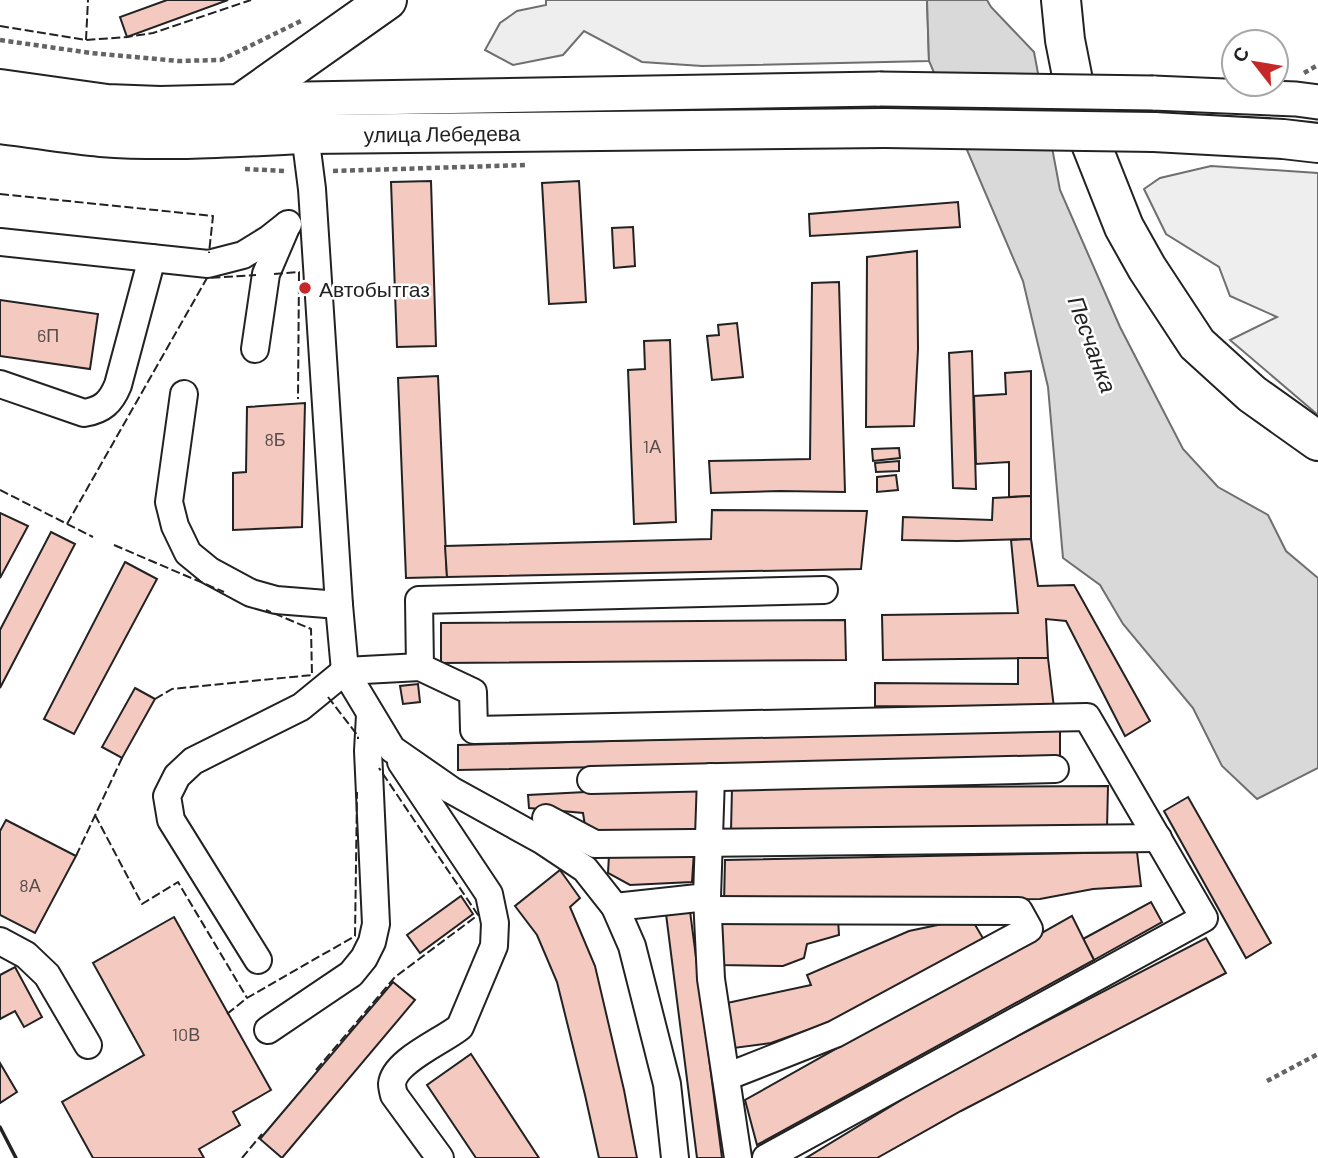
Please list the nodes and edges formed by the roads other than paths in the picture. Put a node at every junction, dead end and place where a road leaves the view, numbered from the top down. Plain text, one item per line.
1 (387, 0) edge
2 (1061, 0) edge
3 (1078, 0) edge
4 (1065, 40) junction
5 (0, 89) edge
6 (1311, 97) edge
7 (240, 104) junction
8 (305, 117) junction
9 (0, 124) edge
10 (1318, 144) edge
11 (312, 190) junction
12 (288, 224) junction
13 (0, 242) edge
14 (152, 258) junction
15 (255, 349) dead end
16 (0, 384) edge
17 (184, 394) dead end
18 (1318, 441) edge
19 (824, 590) dead end
20 (339, 605) junction
21 (420, 667) junction
22 (345, 671) junction
23 (370, 715) junction
24 (392, 749) junction
25 (1055, 769) dead end
26 (710, 777) junction
27 (591, 780) dead end
28 (546, 818) dead end
29 (1158, 838) junction
30 (709, 842) junction
31 (707, 904) junction
32 (615, 907) junction
33 (0, 941) edge
34 (258, 960) dead end
35 (268, 1030) dead end
36 (88, 1045) dead end
37 (726, 1077) junction
38 (440, 1158) edge
39 (675, 1158) edge
40 (738, 1158) edge
41 (766, 1158) edge

1 - 7 highway
2 - 4 highway
3 - 4 street
4 - 18 highway
5 - 7 highway, улица Лебедева
6 - 8 main road, улица Лебедева, bridge
7 - 8 main road, улица Лебедева
8 - 9 highway, улица Лебедева
8 - 10 highway, улица Лебедева, bridge
8 - 11 street
11 - 12 street
11 - 20 street
12 - 14 street
12 - 15 street
13 - 14 street
14 - 16 street
17 - 20 street
19 - 21 street
20 - 22 street
21 - 22 street
21 - 29 street
22 - 23 street
22 - 34 street
23 - 24 street
23 - 35 street
24 - 32 street
24 - 38 street
25 - 26 street
26 - 27 street
26 - 30 street
28 - 30 street
29 - 30 street
29 - 41 street
30 - 31 street
31 - 32 street
31 - 37 street
31 - 37 street
32 - 39 street
33 - 36 street
37 - 40 street

